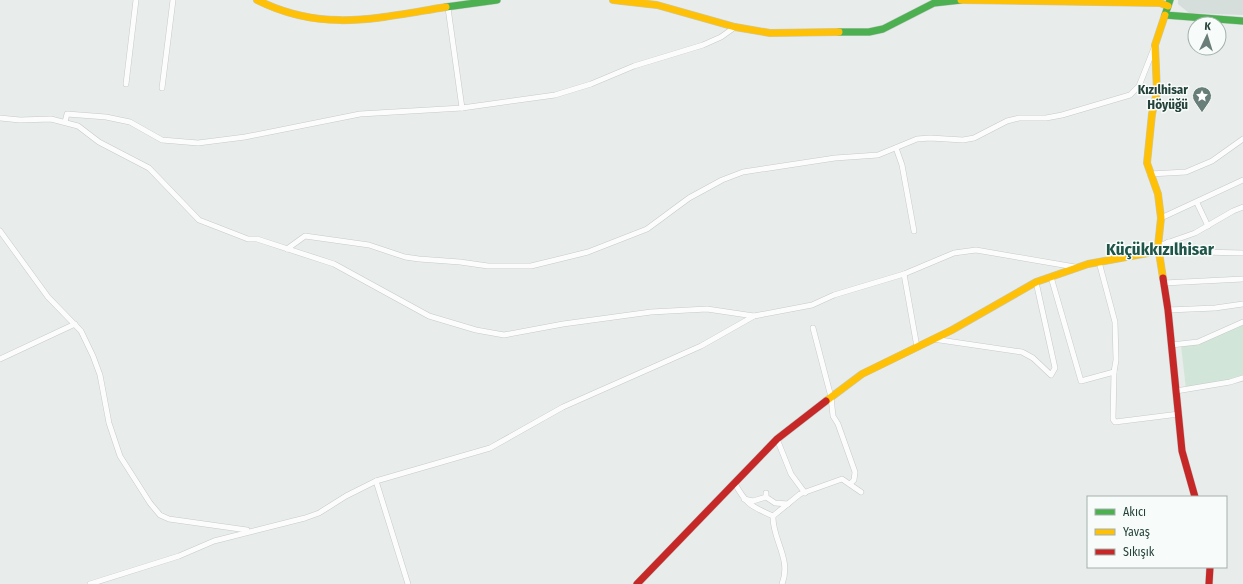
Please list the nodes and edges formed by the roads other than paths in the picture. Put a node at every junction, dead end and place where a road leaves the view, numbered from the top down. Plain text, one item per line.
1 (136, 0) edge
2 (173, 0) edge
3 (256, 0) edge
4 (493, 0) edge
5 (613, 0) edge
6 (958, 0) edge
7 (940, 1) edge
8 (1169, 3) edge
9 (448, 8) junction
10 (1165, 16) junction
11 (1243, 21) edge
12 (735, 27) junction
13 (1155, 45) junction
14 (126, 84) dead end
15 (162, 88) dead end
16 (462, 108) junction
17 (0, 118) edge
18 (65, 122) junction
19 (1243, 139) edge
20 (896, 148) junction
21 (1150, 174) junction
22 (1243, 180) edge
23 (1197, 203) junction
24 (1243, 207) edge
25 (1161, 218) junction
26 (1208, 226) junction
27 (0, 231) edge
28 (914, 231) dead end
29 (1168, 242) junction
30 (1159, 248) junction
31 (287, 249) junction
32 (1243, 253) edge
33 (1099, 262) junction
34 (1078, 268) junction
35 (904, 274) junction
36 (1051, 277) junction
37 (1243, 279) edge
38 (1036, 282) junction
39 (1164, 283) junction
40 (1243, 304) edge
41 (1168, 310) junction
42 (754, 316) junction
43 (1243, 322) edge
44 (75, 324) junction
45 (813, 328) dead end
46 (933, 339) junction
47 (1171, 345) junction
48 (917, 347) junction
49 (0, 359) edge
50 (1114, 372) junction
51 (1243, 378) edge
52 (1176, 391) junction
53 (831, 396) junction
54 (1178, 414) junction
55 (777, 439) junction
56 (376, 481) junction
57 (734, 482) junction
58 (850, 484) junction
59 (861, 492) dead end
60 (805, 493) junction
61 (1195, 496) edge
62 (743, 499) junction
63 (788, 504) junction
64 (772, 516) junction
65 (250, 531) junction
66 (1210, 568) edge
67 (90, 584) edge
68 (408, 584) edge
69 (637, 584) edge
70 (782, 584) edge
71 (1209, 584) edge

1 - 14 street
2 - 15 street
3 - 9 street
4 - 9 street
5 - 12 street
6 - 7 street
6 - 8 street
7 - 12 street
8 - 10 street
9 - 16 street
10 - 11 street
10 - 13 street
12 - 16 street
13 - 20 street
13 - 21 street
16 - 18 street
17 - 18 street
18 - 31 street
19 - 21 street
20 - 28 street
20 - 31 street
21 - 25 street
22 - 23 street
23 - 25 street
23 - 26 street
24 - 26 street
25 - 30 street
26 - 29 street
27 - 44 street
29 - 30 street
29 - 32 street
30 - 33 street
30 - 39 street
31 - 42 street
33 - 34 street
33 - 50 street
34 - 35 street
34 - 36 street
35 - 42 street
35 - 48 street
36 - 38 street
36 - 50 street
37 - 39 street
38 - 46 street
38 - 46 street
39 - 41 street
40 - 41 street
41 - 47 street
42 - 56 street
43 - 47 street
44 - 49 street
44 - 65 street
45 - 53 street
46 - 48 street
47 - 52 street
48 - 53 street
50 - 54 street
51 - 52 street
52 - 54 street
53 - 55 street
53 - 58 street
54 - 61 street
55 - 57 street
55 - 60 street
56 - 65 street
56 - 68 street
57 - 62 street
57 - 69 street
58 - 59 street
58 - 60 street
60 - 63 street
62 - 63 street
62 - 64 street
63 - 64 street
64 - 70 street
65 - 67 street
66 - 71 street

